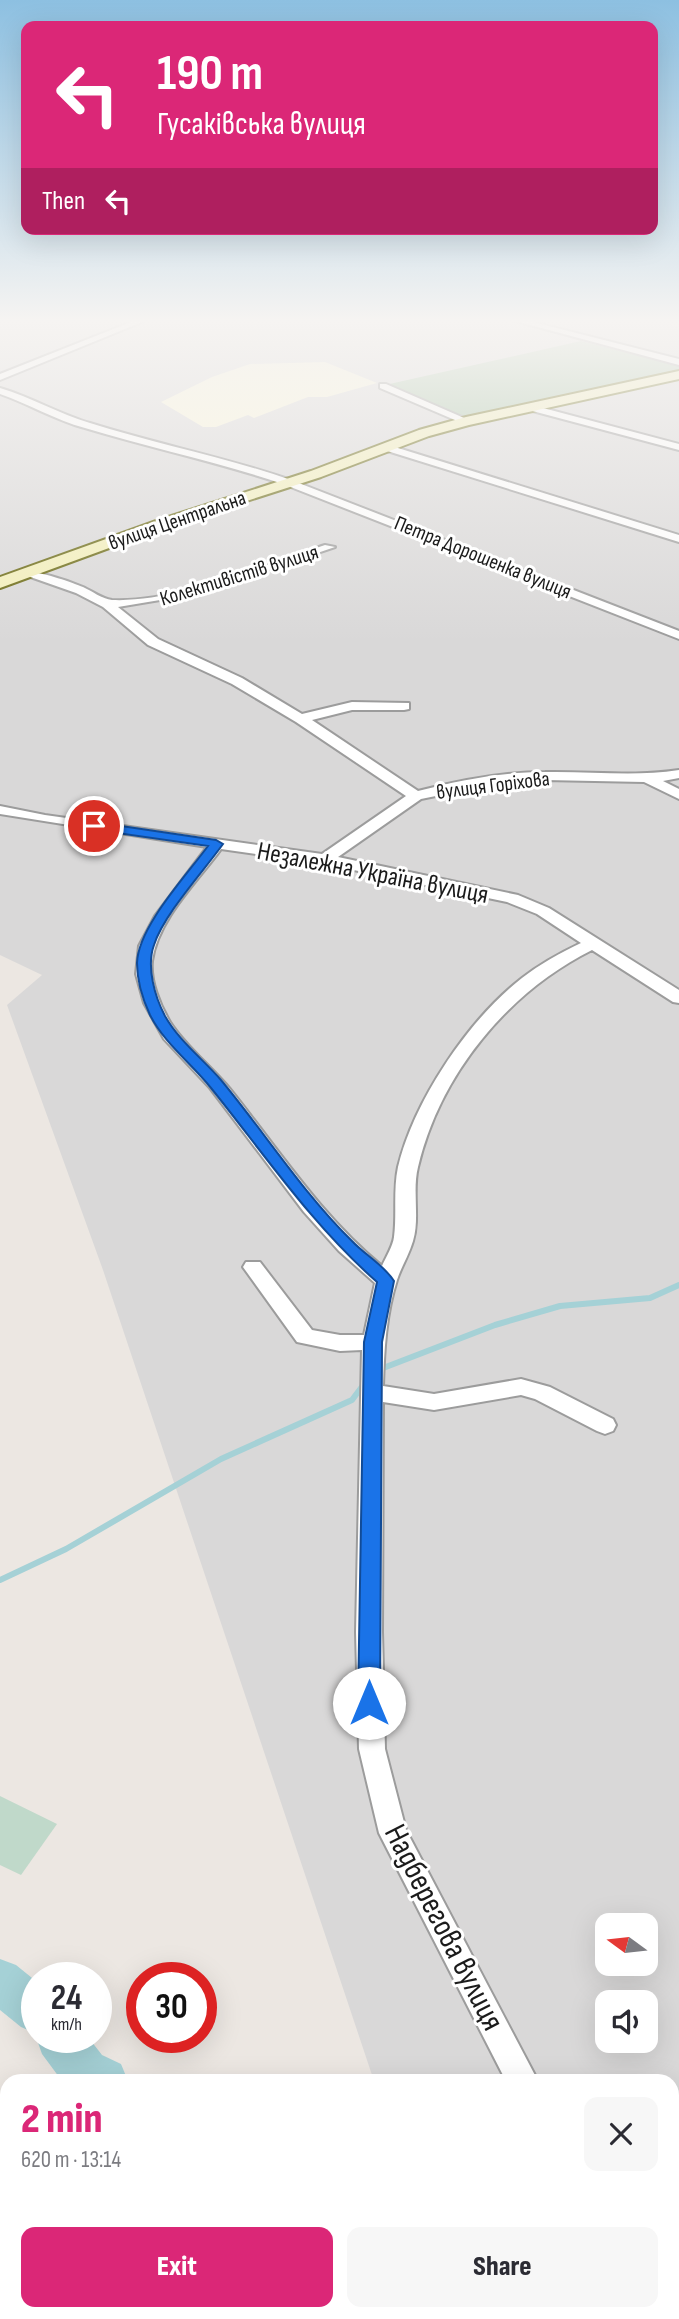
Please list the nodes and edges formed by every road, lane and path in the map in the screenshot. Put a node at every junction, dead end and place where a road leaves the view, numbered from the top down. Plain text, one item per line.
1 (89, 426) edge
2 (450, 426) edge
3 (601, 426) edge
4 (385, 447) junction
5 (679, 447) edge
6 (287, 482) junction
7 (679, 539) edge
8 (329, 547) dead end
9 (28, 574) junction
10 (0, 583) edge
11 (107, 604) junction
12 (679, 635) edge
13 (404, 706) dead end
14 (301, 719) junction
15 (679, 774) edge
16 (650, 780) junction
17 (679, 795) edge
18 (416, 796) junction
19 (0, 810) edge
20 (216, 844) junction
21 (325, 859) junction
22 (593, 943) junction
23 (679, 998) edge
24 (253, 1266) dead end
25 (386, 1281) junction
26 (373, 1342) junction
27 (373, 1392) junction
28 (605, 1425) dead end
29 (519, 2074) edge

1 - 6 street, Петра Дорошенка вулиця
2 - 4 street, вулиця Центральна
3 - 5 street
4 - 6 street, вулиця Центральна
4 - 7 street
6 - 9 street, вулиця Центральна
6 - 12 street, Петра Дорошенка вулиця
8 - 11 street, Колективістів вулиця
9 - 10 street, вулиця Центральна
9 - 11 street, Колективістів вулиця
11 - 14 street, Колективістів вулиця
13 - 14 street
14 - 18 street, Колективістів вулиця
15 - 16 street, вулиця Горіхова
16 - 17 street
16 - 18 street, вулиця Горіхова
18 - 21 street, вулиця Горіхова
19 - 20 street, Незалежна Україна вулиця
20 - 21 street, Незалежна Україна вулиця
20 - 25 street
21 - 22 street, Незалежна Україна вулиця
22 - 23 street, Незалежна Україна вулиця
22 - 25 street, Надберегова вулиця
24 - 26 street
25 - 26 street, Надберегова вулиця
26 - 27 street, Надберегова вулиця
27 - 28 street
27 - 29 street, Надберегова вулиця

